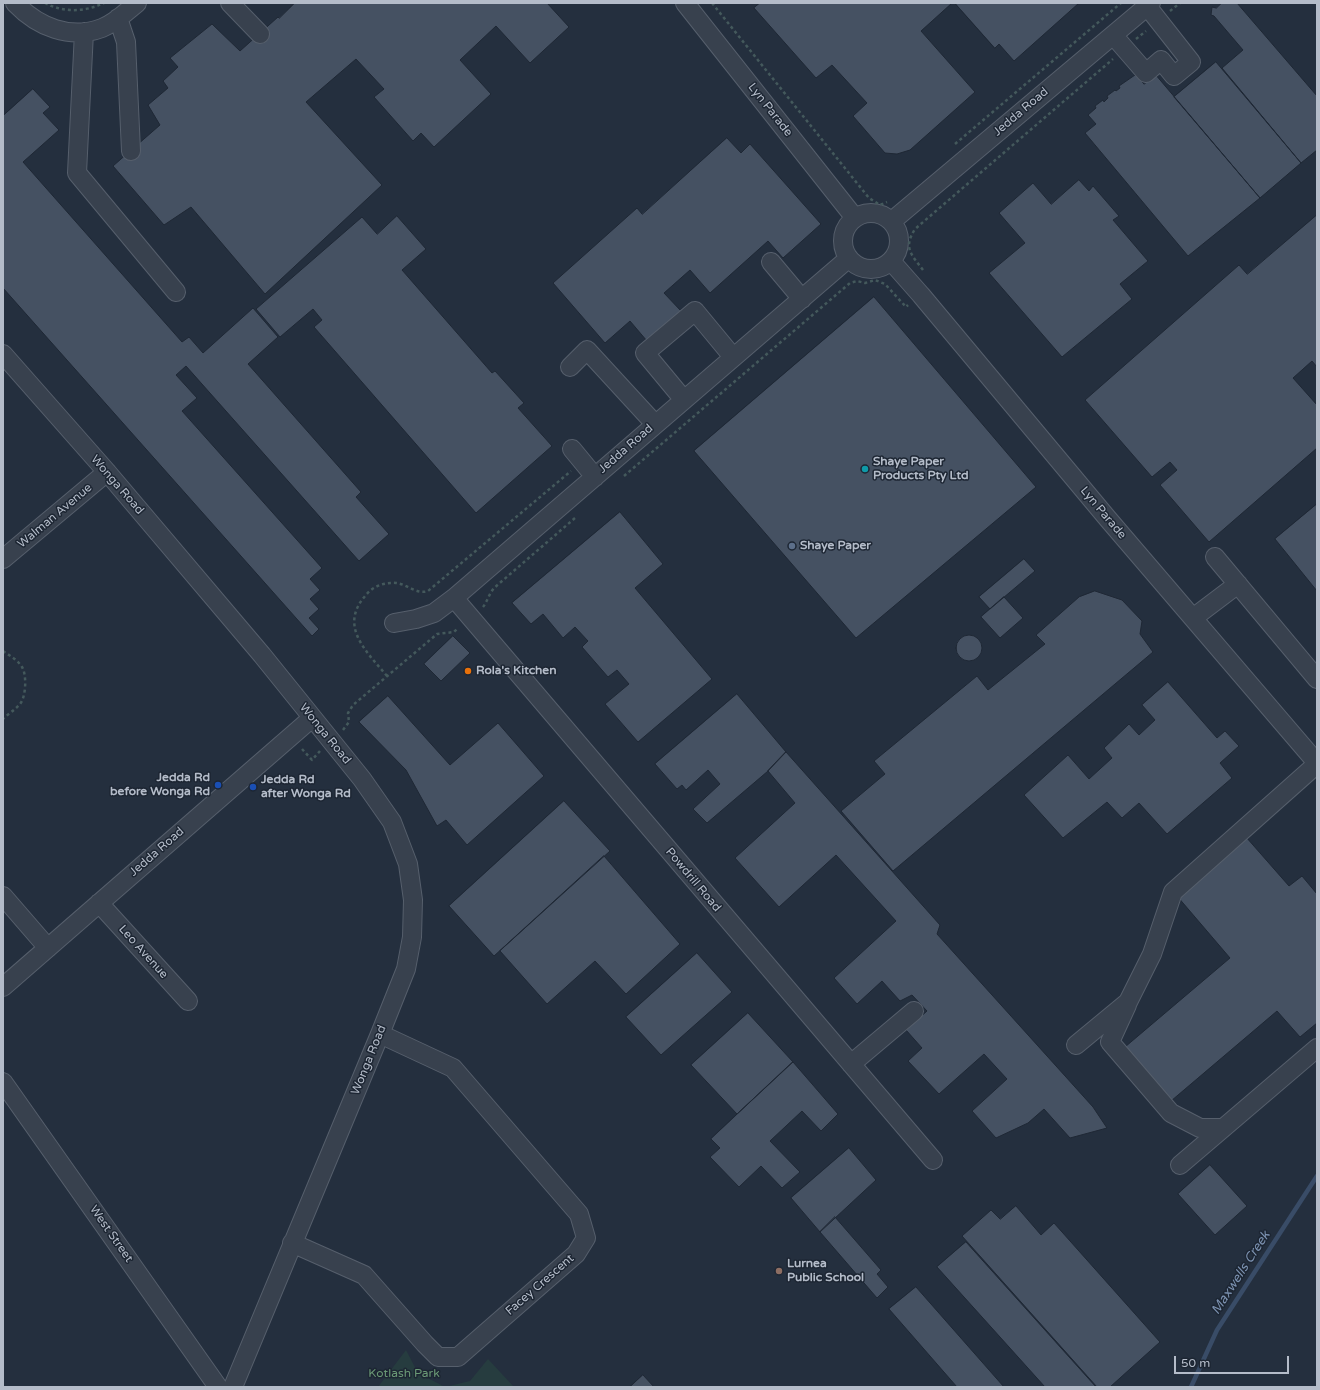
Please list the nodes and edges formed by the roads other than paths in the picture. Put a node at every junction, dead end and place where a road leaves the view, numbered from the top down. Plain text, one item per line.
1 (15, 3) edge
2 (137, 3) edge
3 (230, 3) edge
4 (685, 3) edge
5 (1149, 5) edge
6 (118, 18) junction
7 (84, 32) junction
8 (260, 34) dead end
9 (1113, 35) junction
10 (130, 151) dead end
11 (855, 218) junction
12 (892, 221) junction
13 (849, 258) junction
14 (891, 261) junction
15 (771, 262) dead end
16 (176, 292) dead end
17 (802, 298) junction
18 (3, 354) edge
19 (733, 357) junction
20 (570, 367) dead end
21 (684, 400) junction
22 (655, 424) junction
23 (577, 455) road end
24 (107, 472) junction
25 (595, 477) junction
26 (1215, 557) dead end
27 (3, 560) edge
28 (1238, 584) junction
29 (454, 598) junction
30 (1193, 618) junction
31 (394, 624) dead end
32 (1317, 679) edge
33 (312, 718) junction
34 (1317, 763) edge
35 (3, 896) edge
36 (99, 903) junction
37 (48, 948) junction
38 (3, 987) edge
39 (188, 1001) dead end
40 (1128, 1002) junction
41 (914, 1011) dead end
42 (380, 1034) junction
43 (1076, 1045) dead end
44 (1317, 1048) edge
45 (851, 1064) junction
46 (3, 1082) edge
47 (1222, 1128) junction
48 (933, 1160) dead end
49 (1180, 1165) dead end
50 (292, 1243) junction
51 (218, 1387) edge
52 (233, 1387) edge

1 - 7 street
2 - 6 street
3 - 8 street
4 - 11 street, Lyn Parade
5 - 9 street, Jedda Road
5 - 9 street
6 - 7 street
6 - 10 street
7 - 16 street
9 - 12 street, Jedda Road
11 - 12 street
11 - 13 street
12 - 14 street
13 - 14 street
13 - 17 street, Jedda Road
14 - 30 street, Lyn Parade
15 - 17 street
17 - 19 street, Jedda Road
18 - 24 street, Wonga Road
19 - 21 street, Jedda Road
19 - 21 street
20 - 22 street
21 - 22 street, Jedda Road
22 - 25 street, Jedda Road
23 - 25 street
24 - 27 street, Walman Avenue
24 - 33 street, Wonga Road
25 - 29 street, Jedda Road
26 - 28 street
28 - 30 street
28 - 32 street
29 - 31 street, Jedda Road
29 - 45 street, Powdrill Road
30 - 34 street, Lyn Parade
33 - 36 street, Jedda Road
33 - 42 street, Wonga Road
34 - 40 street
35 - 37 street
36 - 37 street, Jedda Road
36 - 39 street, Leo Avenue
37 - 38 street, Jedda Road
40 - 43 street
40 - 47 street
41 - 45 street
42 - 50 street, Wonga Road
42 - 50 street, Facey Crescent
44 - 47 street
45 - 48 street, Powdrill Road
46 - 51 street, West Street
47 - 49 street
50 - 52 street, Wonga Road

